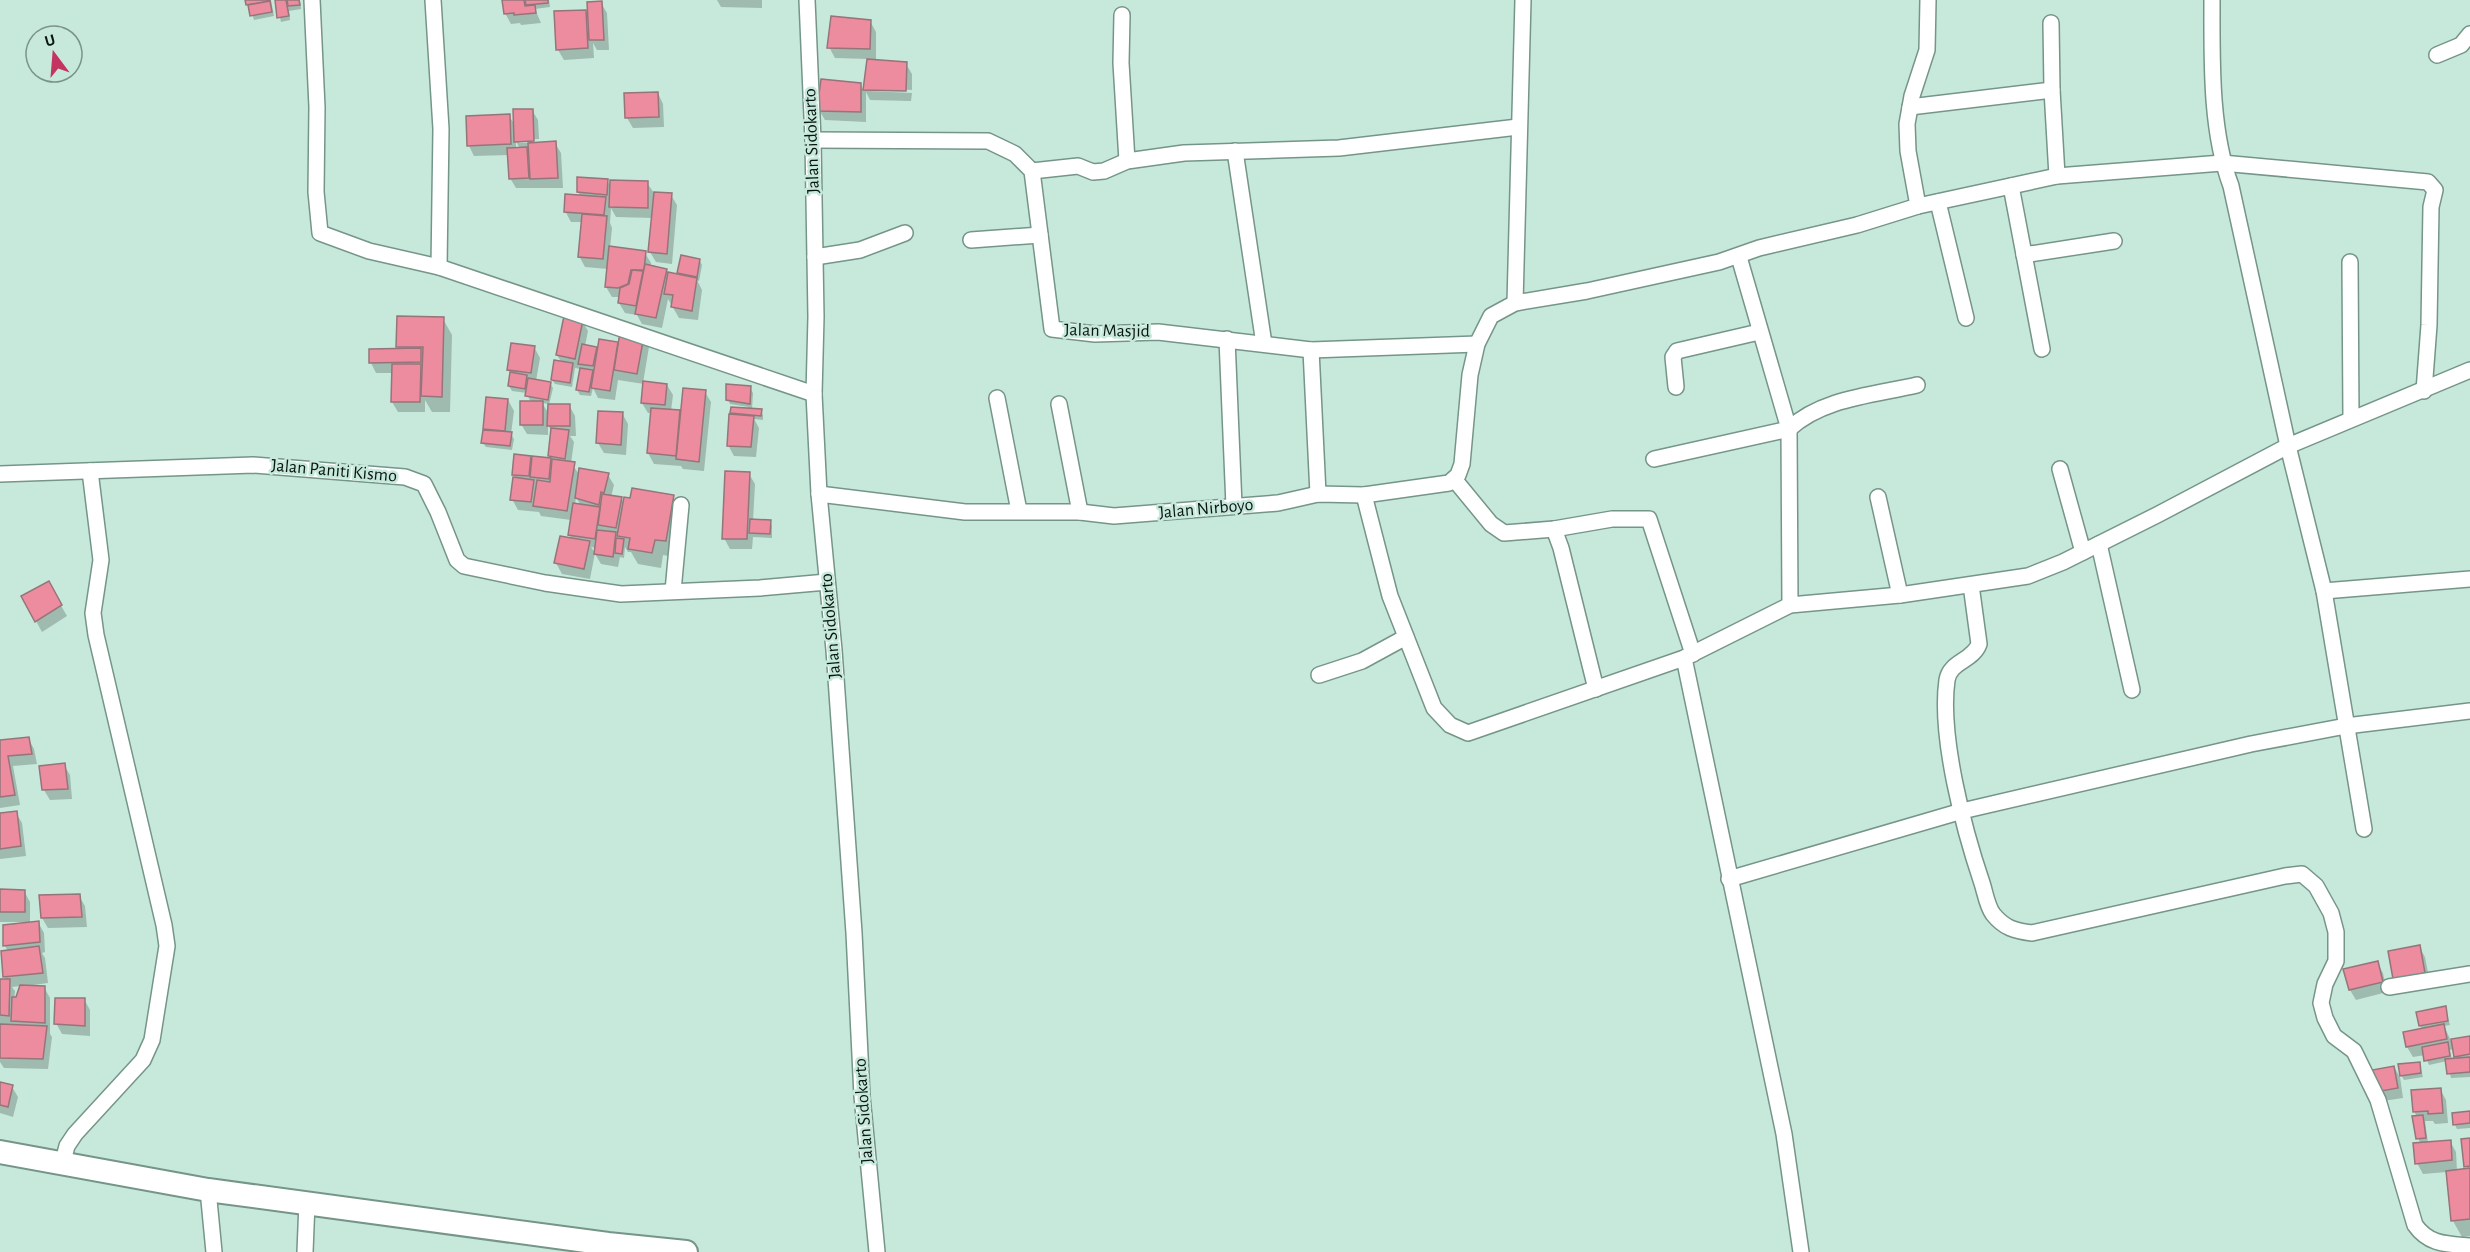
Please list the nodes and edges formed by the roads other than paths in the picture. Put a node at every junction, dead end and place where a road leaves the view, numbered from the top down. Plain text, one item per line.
1 (312, 0) edge
2 (433, 0) edge
3 (807, 0) edge
4 (1523, 0) edge
5 (1928, 0) edge
6 (2212, 0) edge
7 (1122, 15) dead end
8 (2051, 23) dead end
9 (2470, 34) edge
10 (2437, 55) dead end
11 (2052, 90) junction
12 (1910, 107) junction
13 (1518, 127) junction
14 (813, 140) junction
15 (1235, 151) junction
16 (1127, 161) junction
17 (2222, 163) junction
18 (1032, 171) junction
19 (2057, 176) junction
20 (2011, 186) junction
21 (1938, 202) junction
22 (1918, 206) junction
23 (905, 233) dead end
24 (1040, 236) junction
25 (971, 240) dead end
26 (2114, 241) dead end
27 (2024, 255) junction
28 (1738, 256) junction
29 (815, 257) junction
30 (2350, 262) dead end
31 (439, 267) junction
32 (1515, 303) junction
33 (1966, 318) dead end
34 (1759, 332) junction
35 (1227, 339) junction
36 (1264, 344) junction
37 (1477, 345) junction
38 (2042, 349) dead end
39 (1311, 350) junction
40 (2470, 370) edge
41 (1917, 386) dead end
42 (1676, 387) dead end
43 (2424, 391) junction
44 (814, 394) junction
45 (997, 398) dead end
46 (1059, 404) dead end
47 (2351, 419) junction
48 (1789, 429) junction
49 (2288, 446) junction
50 (1654, 459) dead end
51 (2060, 470) dead end
52 (90, 471) junction
53 (0, 474) edge
54 (1454, 478) junction
55 (819, 494) junction
56 (1318, 494) junction
57 (1364, 495) junction
58 (1878, 497) dead end
59 (681, 505) dead end
60 (1234, 507) junction
61 (1019, 511) junction
62 (1080, 512) junction
63 (1554, 529) junction
64 (2099, 544) junction
65 (2083, 552) junction
66 (2470, 579) edge
67 (827, 582) junction
68 (1971, 585) junction
69 (673, 591) junction
70 (2324, 591) junction
71 (1900, 596) junction
72 (1790, 605) junction
73 (1406, 637) junction
74 (1688, 656) junction
75 (1319, 675) dead end
76 (1596, 689) junction
77 (2132, 690) dead end
78 (2470, 711) edge
79 (2346, 726) junction
80 (1962, 811) junction
81 (2364, 828) dead end
82 (1729, 879) junction
83 (2470, 974) edge
84 (2389, 987) dead end
85 (0, 1152) edge
86 (62, 1164) junction
87 (208, 1190) junction
88 (307, 1202) junction
89 (2470, 1246) edge
90 (608, 1248) edge
91 (214, 1252) edge
92 (305, 1252) edge
93 (686, 1252) edge
94 (877, 1252) edge
95 (1801, 1252) edge

1 - 31 street
2 - 31 street
3 - 14 street, Jalan Sidokarto
4 - 13 street
5 - 12 street
6 - 17 street
7 - 16 street
8 - 11 street
9 - 10 street
11 - 12 street
11 - 19 street
12 - 22 street
13 - 15 street
13 - 32 street
14 - 18 street
14 - 29 street, Jalan Sidokarto
15 - 16 street
15 - 36 street
16 - 18 street
17 - 19 street
17 - 43 street
17 - 49 street
18 - 24 street, Jalan Masjid
19 - 20 street
20 - 21 street
20 - 27 street
21 - 22 street
21 - 33 street
22 - 28 street
23 - 29 street
24 - 25 street
24 - 35 street, Jalan Masjid
26 - 27 street
27 - 38 street
28 - 32 street
28 - 34 street
29 - 44 street, Jalan Sidokarto
30 - 47 street
31 - 44 street
32 - 37 street
34 - 42 street
34 - 48 street
35 - 36 street, Jalan Masjid
35 - 60 street
36 - 39 street, Jalan Masjid
37 - 39 street, Jalan Masjid
37 - 54 street
39 - 56 street
40 - 43 street
41 - 48 street
43 - 47 street
44 - 55 street, Jalan Sidokarto
45 - 61 street
46 - 62 street
47 - 49 street
48 - 50 street
48 - 72 street
49 - 64 street
49 - 70 street
51 - 65 street
52 - 53 street, Jalan Paniti Kismo
52 - 69 street, Jalan Paniti Kismo
52 - 86 street
54 - 57 street, Jalan Nirboyo
54 - 63 street
55 - 61 street, Jalan Nirboyo
55 - 67 street, Jalan Sidokarto
56 - 57 street, Jalan Nirboyo
56 - 60 street, Jalan Nirboyo
57 - 73 street
58 - 71 street
59 - 69 street
60 - 62 street, Jalan Nirboyo
61 - 62 street, Jalan Nirboyo
63 - 74 street
63 - 76 street
64 - 65 street
64 - 77 street
65 - 68 street
66 - 70 street
67 - 69 street, Jalan Paniti Kismo
67 - 94 street, Jalan Sidokarto
68 - 71 street
68 - 80 street
70 - 79 street
71 - 72 street
72 - 74 street
73 - 75 street
73 - 76 street
74 - 76 street
74 - 82 street
78 - 79 street
79 - 80 street
79 - 81 street
80 - 82 street
80 - 89 street
82 - 95 street
83 - 84 street
85 - 86 main road
86 - 87 main road
87 - 88 main road
87 - 91 street
88 - 90 main road
88 - 92 street
90 - 93 main road

